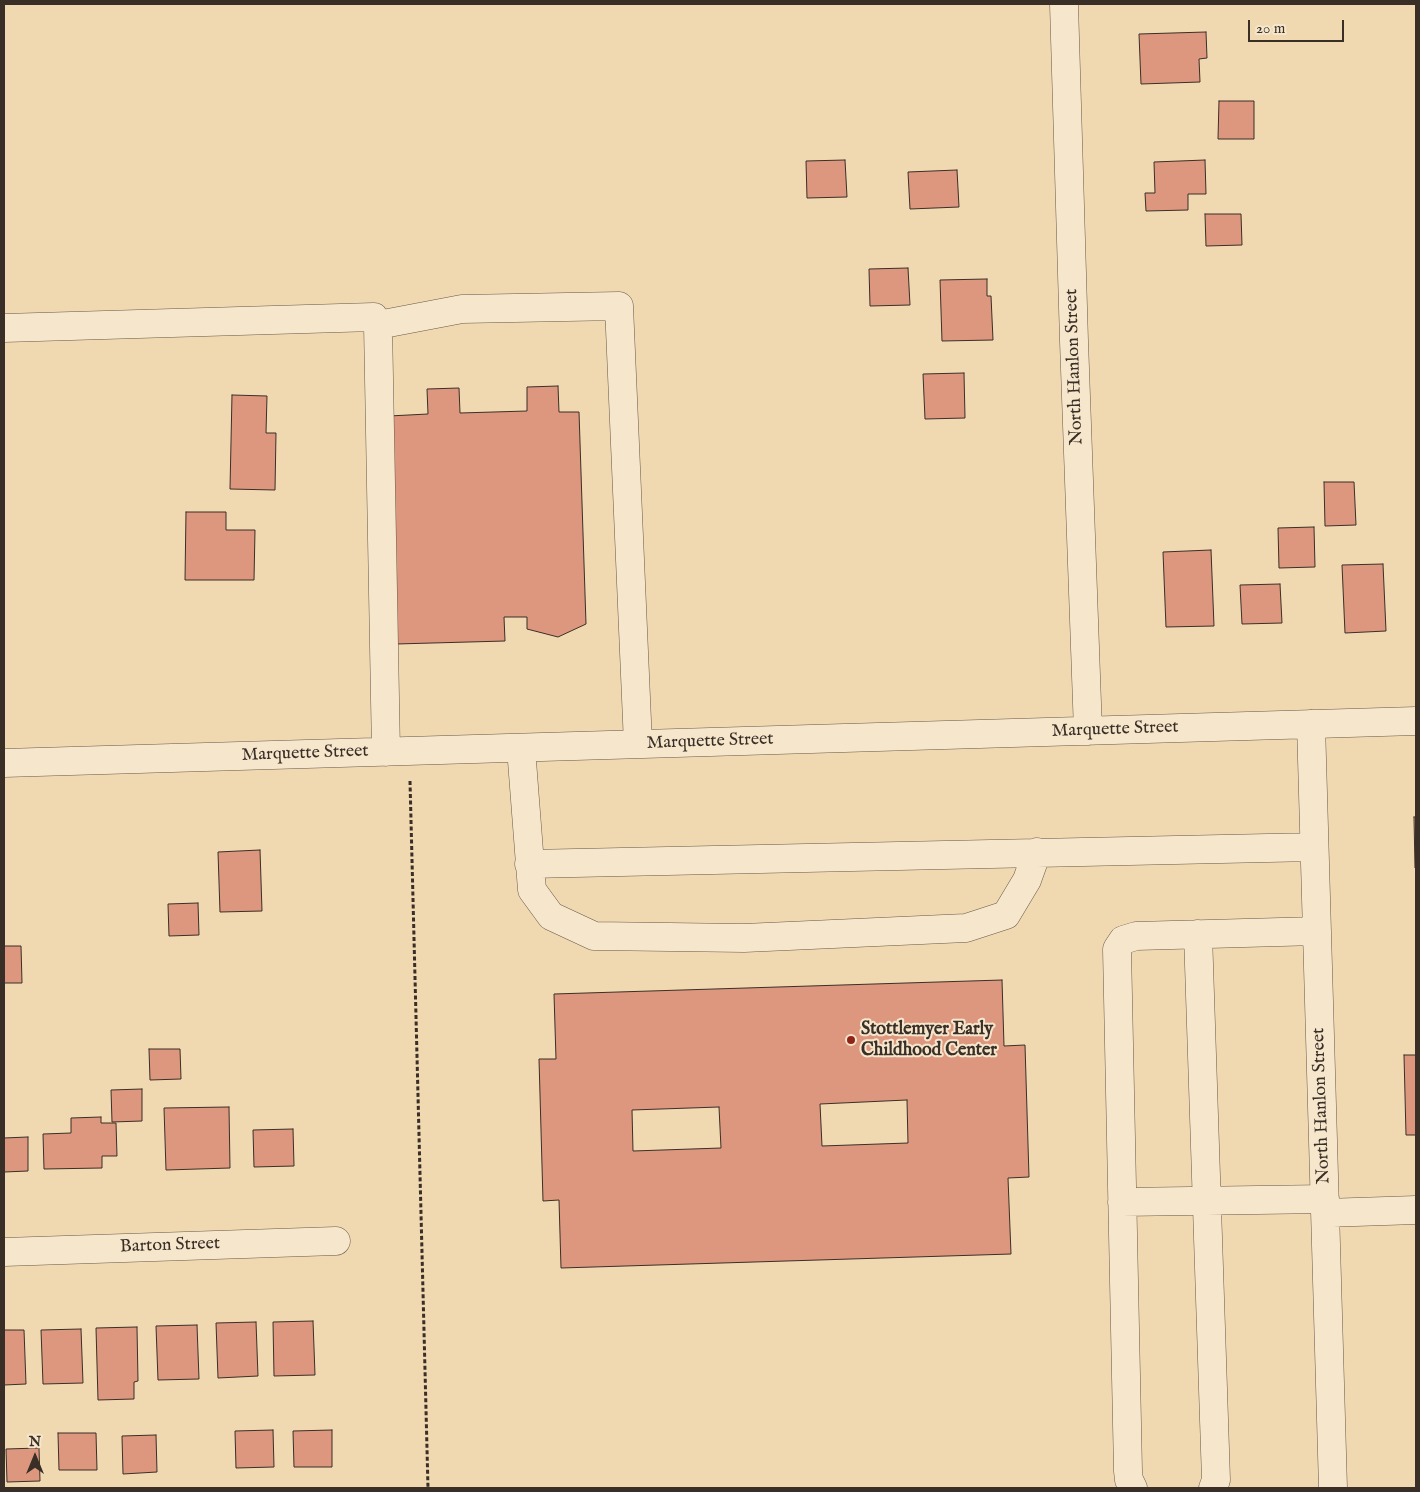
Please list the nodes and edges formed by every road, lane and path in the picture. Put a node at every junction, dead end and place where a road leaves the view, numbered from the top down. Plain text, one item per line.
1 (1064, 4) edge
2 (378, 325) junction
3 (4, 328) edge
4 (1416, 721) edge
5 (1311, 724) junction
6 (1088, 731) junction
7 (638, 744) junction
8 (521, 748) junction
9 (386, 752) junction
10 (4, 763) edge
11 (410, 776) dead end
12 (1314, 846) junction
13 (1037, 852) junction
14 (530, 864) junction
15 (1317, 931) junction
16 (1198, 934) junction
17 (1122, 1202) junction
18 (1207, 1202) junction
19 (1325, 1206) junction
20 (1416, 1210) edge
21 (336, 1241) dead end
22 (4, 1252) edge
23 (428, 1488) edge
24 (1133, 1488) edge
25 (1213, 1488) edge
26 (1333, 1488) edge

1 - 6 street, North Hanlon Street
2 - 3 street
2 - 7 street
2 - 9 street
4 - 5 street, Marquette Street
5 - 6 street, Marquette Street
5 - 12 street, North Hanlon Street
6 - 7 street, Marquette Street
7 - 8 street, Marquette Street
8 - 9 street, Marquette Street
8 - 14 street
9 - 10 street, Marquette Street
11 - 23 path
12 - 13 street
12 - 15 street, North Hanlon Street
13 - 14 street
13 - 14 street
15 - 16 street
15 - 19 street, North Hanlon Street
16 - 17 street
16 - 18 street
17 - 18 street
17 - 24 street
18 - 19 street
18 - 25 street
19 - 20 street
19 - 26 street, North Hanlon Street
21 - 22 street, Barton Street

